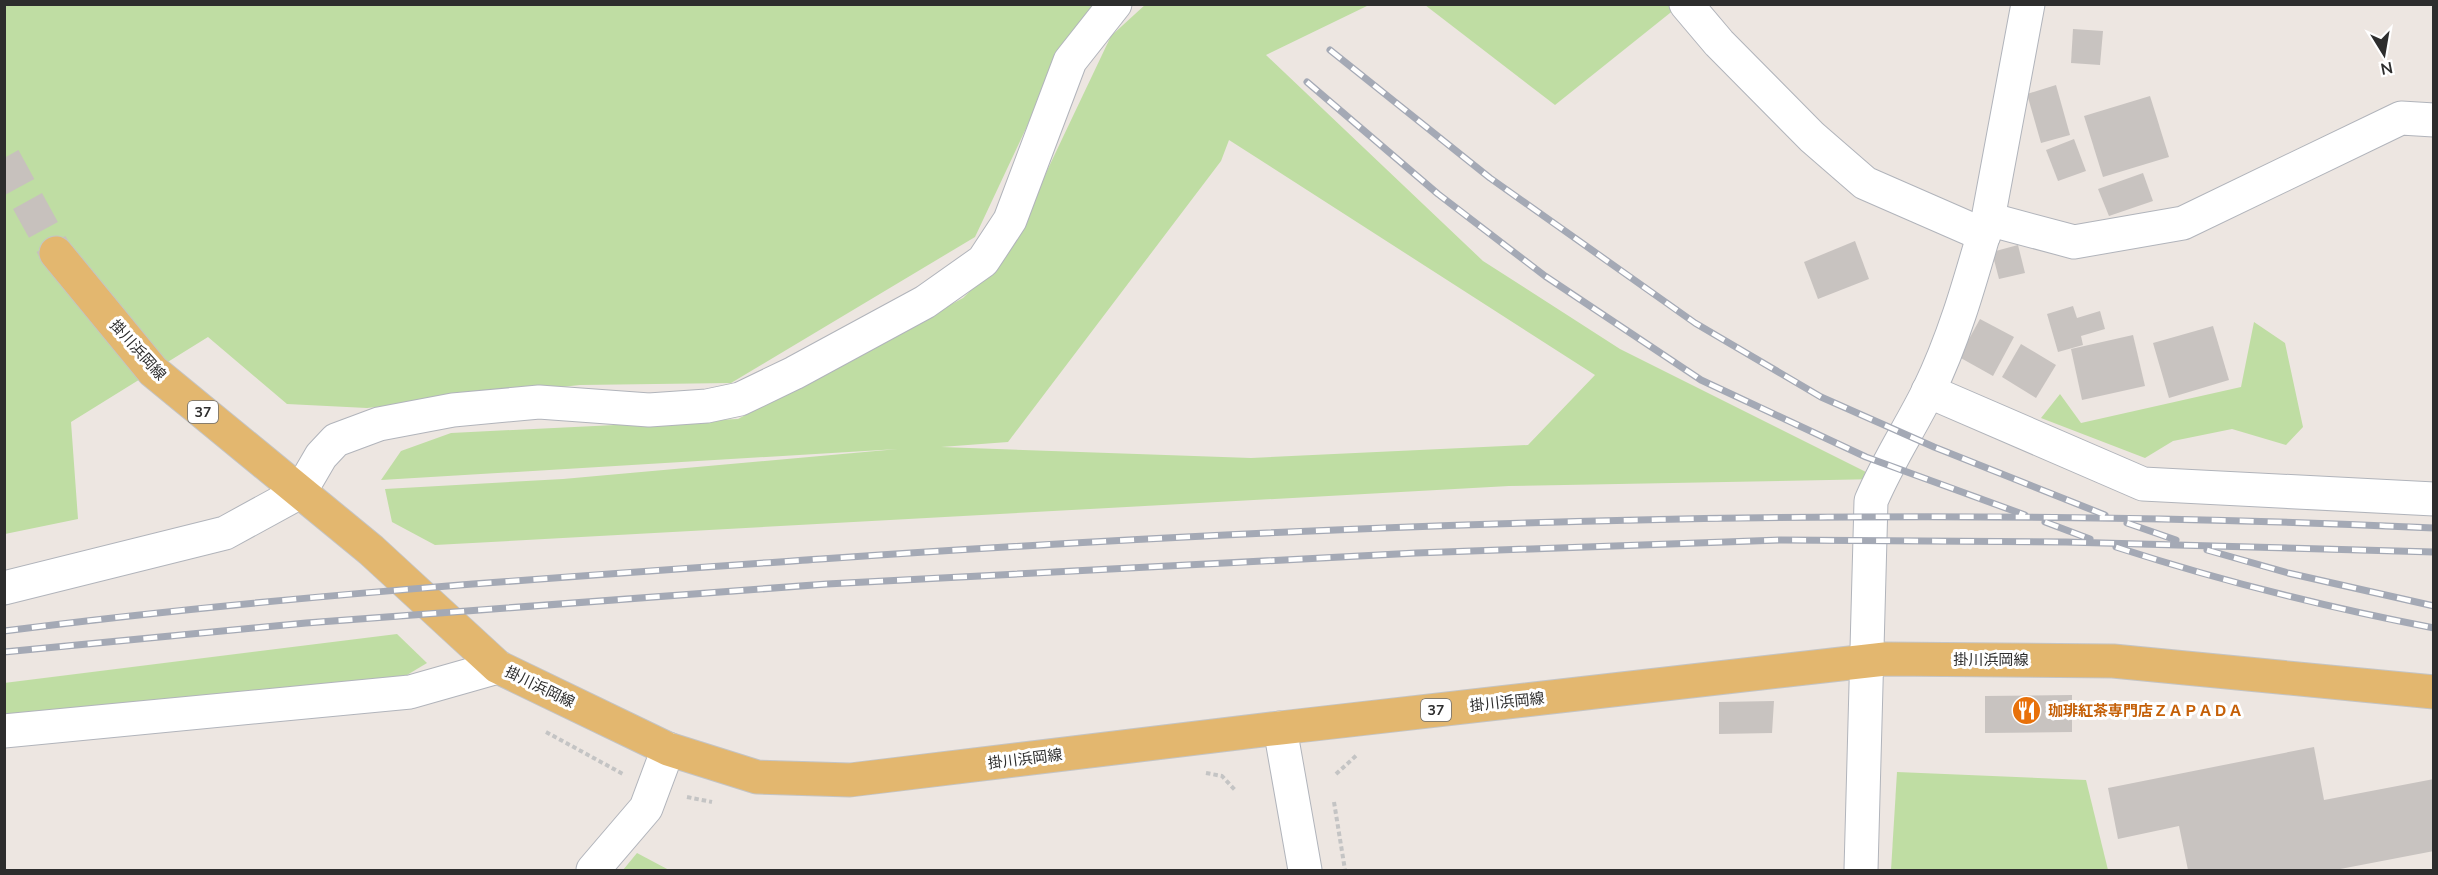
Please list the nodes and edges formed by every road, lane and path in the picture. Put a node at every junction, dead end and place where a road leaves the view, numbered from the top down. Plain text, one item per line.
1 (1115, 4) edge
2 (1686, 4) edge
3 (2028, 4) edge
4 (2433, 120) edge
5 (1986, 227) junction
6 (56, 253) tunnel mouth
7 (1928, 391) junction
8 (300, 492) junction
9 (2433, 499) edge
10 (4, 588) edge
11 (1868, 662) junction
12 (498, 667) junction
13 (2433, 692) edge
14 (1280, 728) junction
15 (4, 731) edge
16 (668, 748) junction
17 (1334, 802) dead end
18 (593, 870) edge
19 (1305, 870) edge
20 (1345, 870) edge
21 (1861, 870) edge

1 - 8 street
2 - 5 street
3 - 5 street
4 - 5 street
5 - 7 street
6 - 8 main road, 掛川浜岡線 / 37
7 - 9 street
7 - 11 street
8 - 10 street
8 - 12 main road, 掛川浜岡線 / 37
11 - 13 main road, 掛川浜岡線 / 37
11 - 14 main road, 掛川浜岡線 / 37
11 - 21 street
12 - 15 street
12 - 16 main road, 掛川浜岡線 / 37
14 - 16 main road, 掛川浜岡線 / 37
14 - 19 street
16 - 18 street
17 - 20 path

